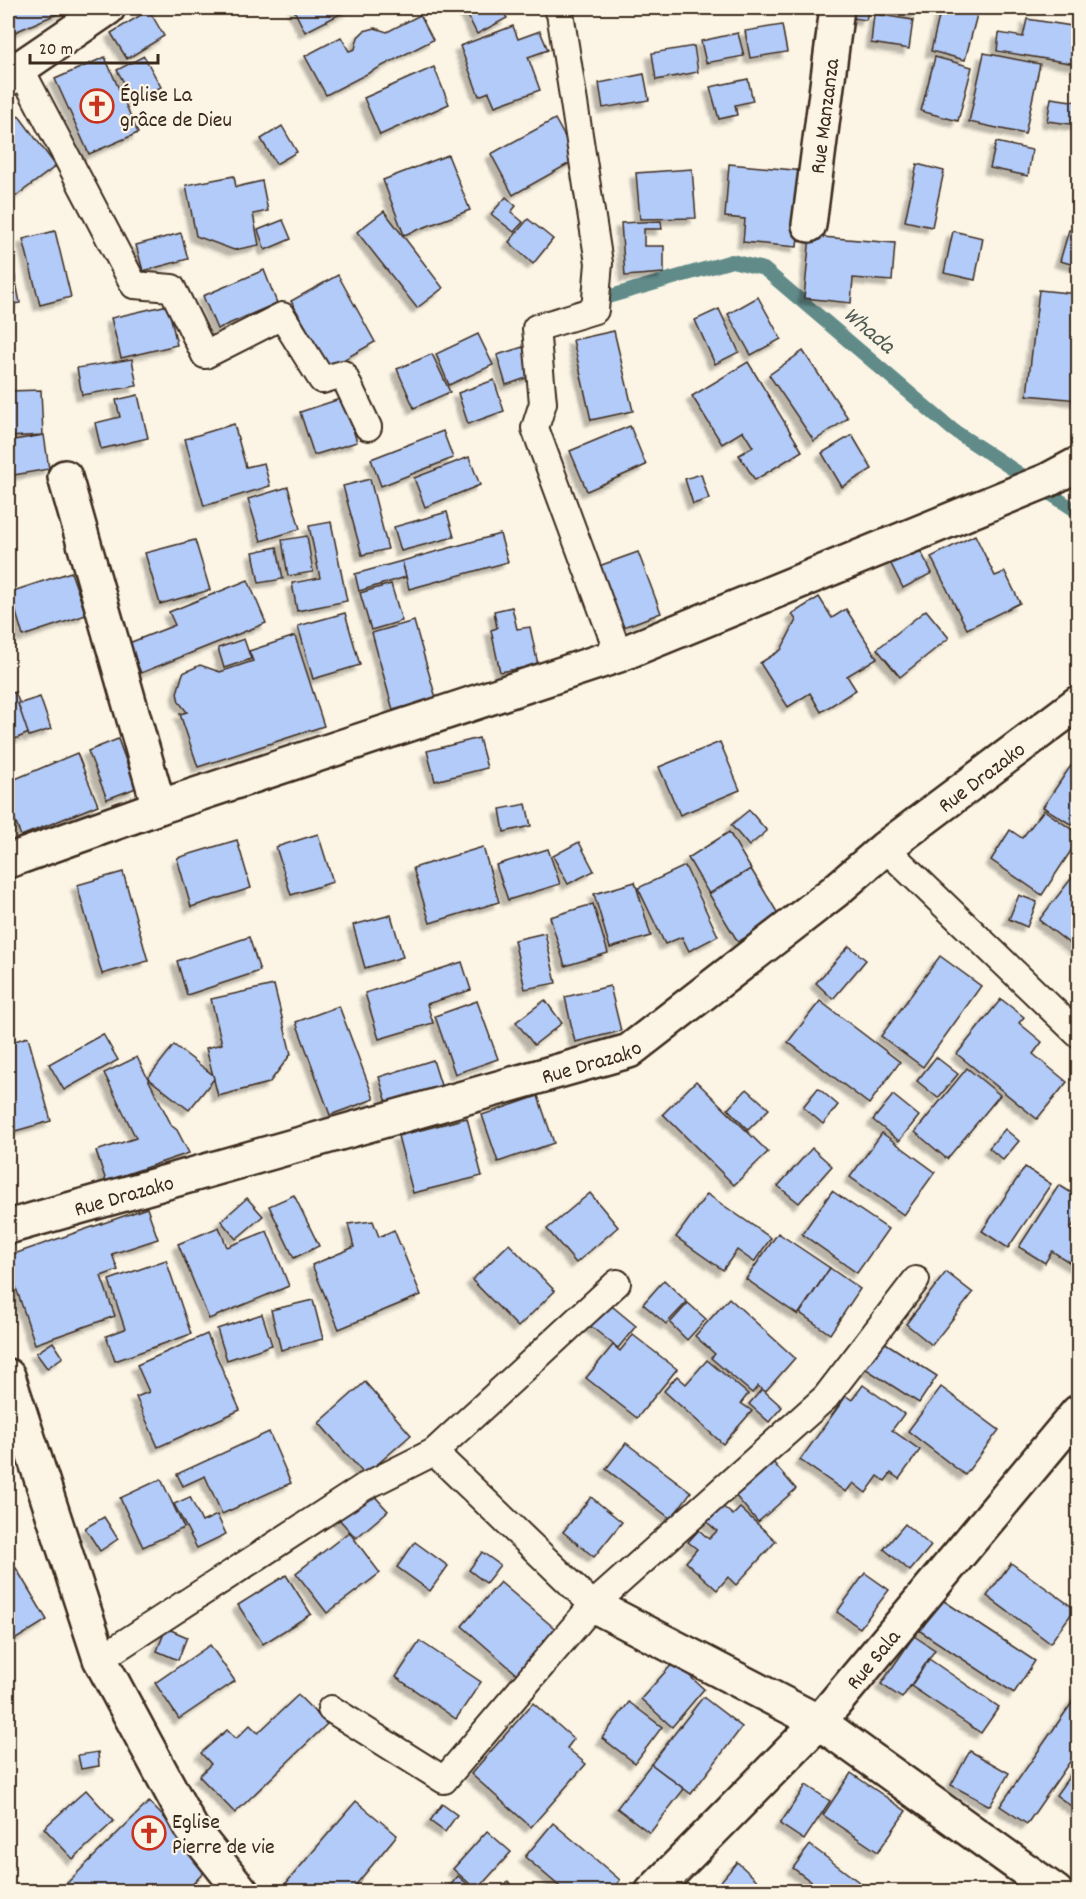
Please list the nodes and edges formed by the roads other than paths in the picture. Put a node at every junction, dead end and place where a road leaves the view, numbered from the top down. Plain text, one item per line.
1 (108, 8) edge
2 (557, 8) edge
3 (837, 8) edge
4 (14, 74) edge
5 (809, 225) dead end
6 (368, 427) dead end
7 (1078, 464) edge
8 (65, 477) dead end
9 (619, 655) junction
10 (1078, 704) edge
11 (159, 807) junction
12 (885, 848) junction
13 (8, 861) edge
14 (1078, 1034) edge
15 (8, 1227) edge
16 (916, 1280) dead end
17 (617, 1283) dead end
18 (8, 1376) edge
19 (1078, 1412) edge
20 (434, 1452) junction
21 (592, 1605) junction
22 (100, 1659) junction
23 (331, 1709) dead end
24 (819, 1722) junction
25 (242, 1892) edge
26 (652, 1892) edge
27 (1056, 1892) edge

1 - 4 street
2 - 9 lane
3 - 5 street, Rue Manzanza
4 - 6 lane
7 - 9 street
8 - 11 street
9 - 11 street
10 - 12 street, Rue Drazako
11 - 13 street
12 - 14 lane
12 - 15 street, Rue Drazako
16 - 21 lane
17 - 20 lane
18 - 22 street
19 - 24 street, Rue Sala
20 - 21 lane
20 - 22 lane
21 - 23 lane
21 - 24 street
22 - 25 street
24 - 26 street, Rue Sala
24 - 27 street

